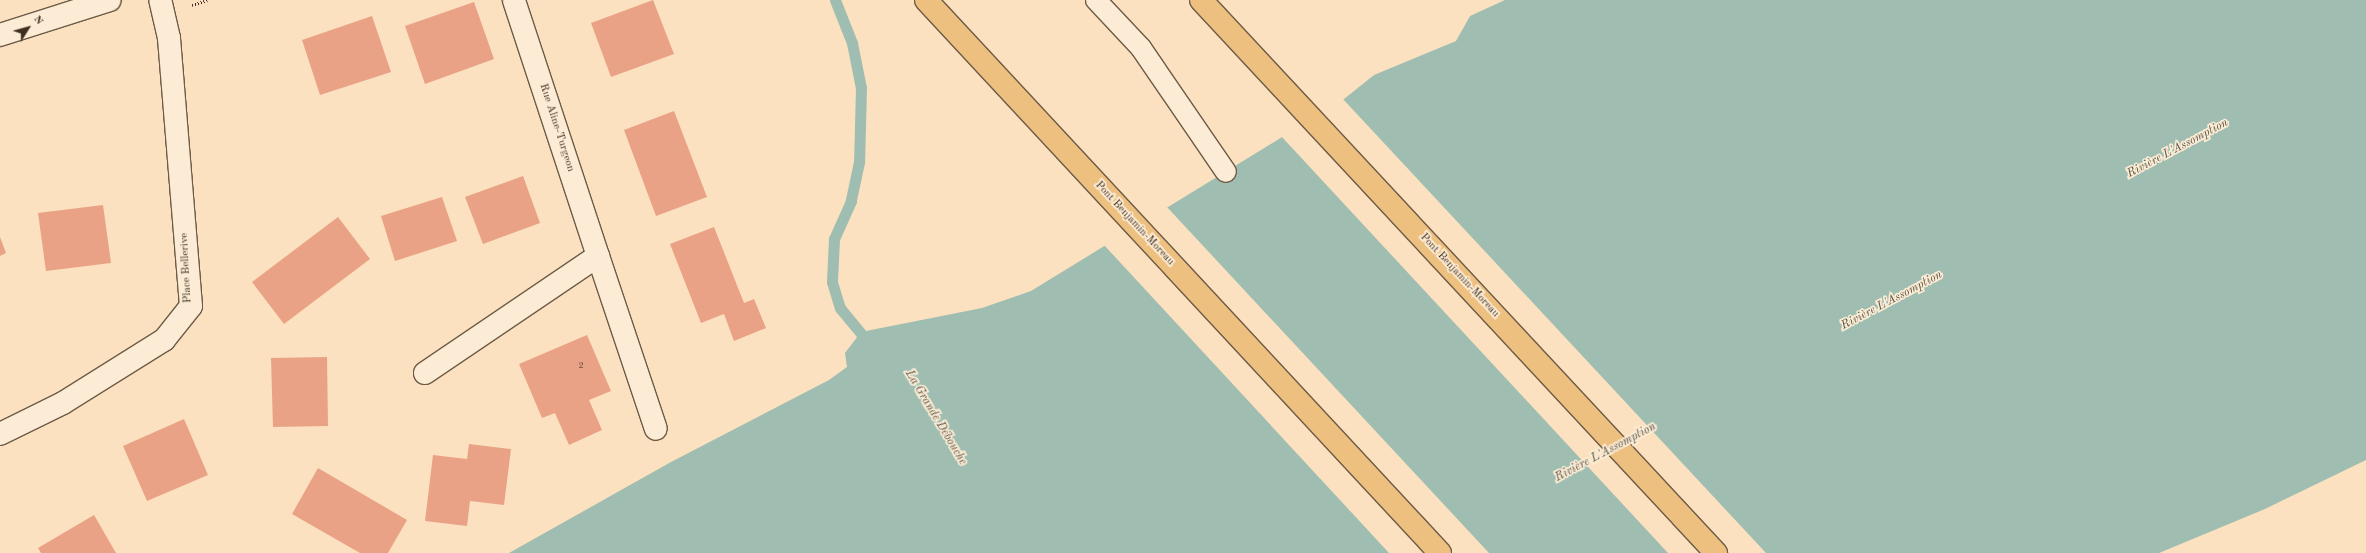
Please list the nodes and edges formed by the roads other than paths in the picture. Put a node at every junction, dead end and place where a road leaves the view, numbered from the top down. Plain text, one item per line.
1 (110, 0) edge
2 (160, 0) edge
3 (514, 0) edge
4 (926, 0) edge
5 (1096, 0) edge
6 (1201, 0) edge
7 (0, 35) edge
8 (1226, 172) dead end
9 (598, 256) junction
10 (425, 373) dead end
11 (656, 429) dead end
12 (0, 434) edge
13 (1440, 553) edge
14 (1716, 553) edge

1 - 7 street
2 - 12 street, Place Bellerive
3 - 9 street, Rue Aline-Turgeon
4 - 13 highway, Pont Benjamin-Moreau
5 - 8 lane
6 - 14 highway, Pont Benjamin-Moreau
9 - 10 street
9 - 11 street, Rue Aline-Turgeon

